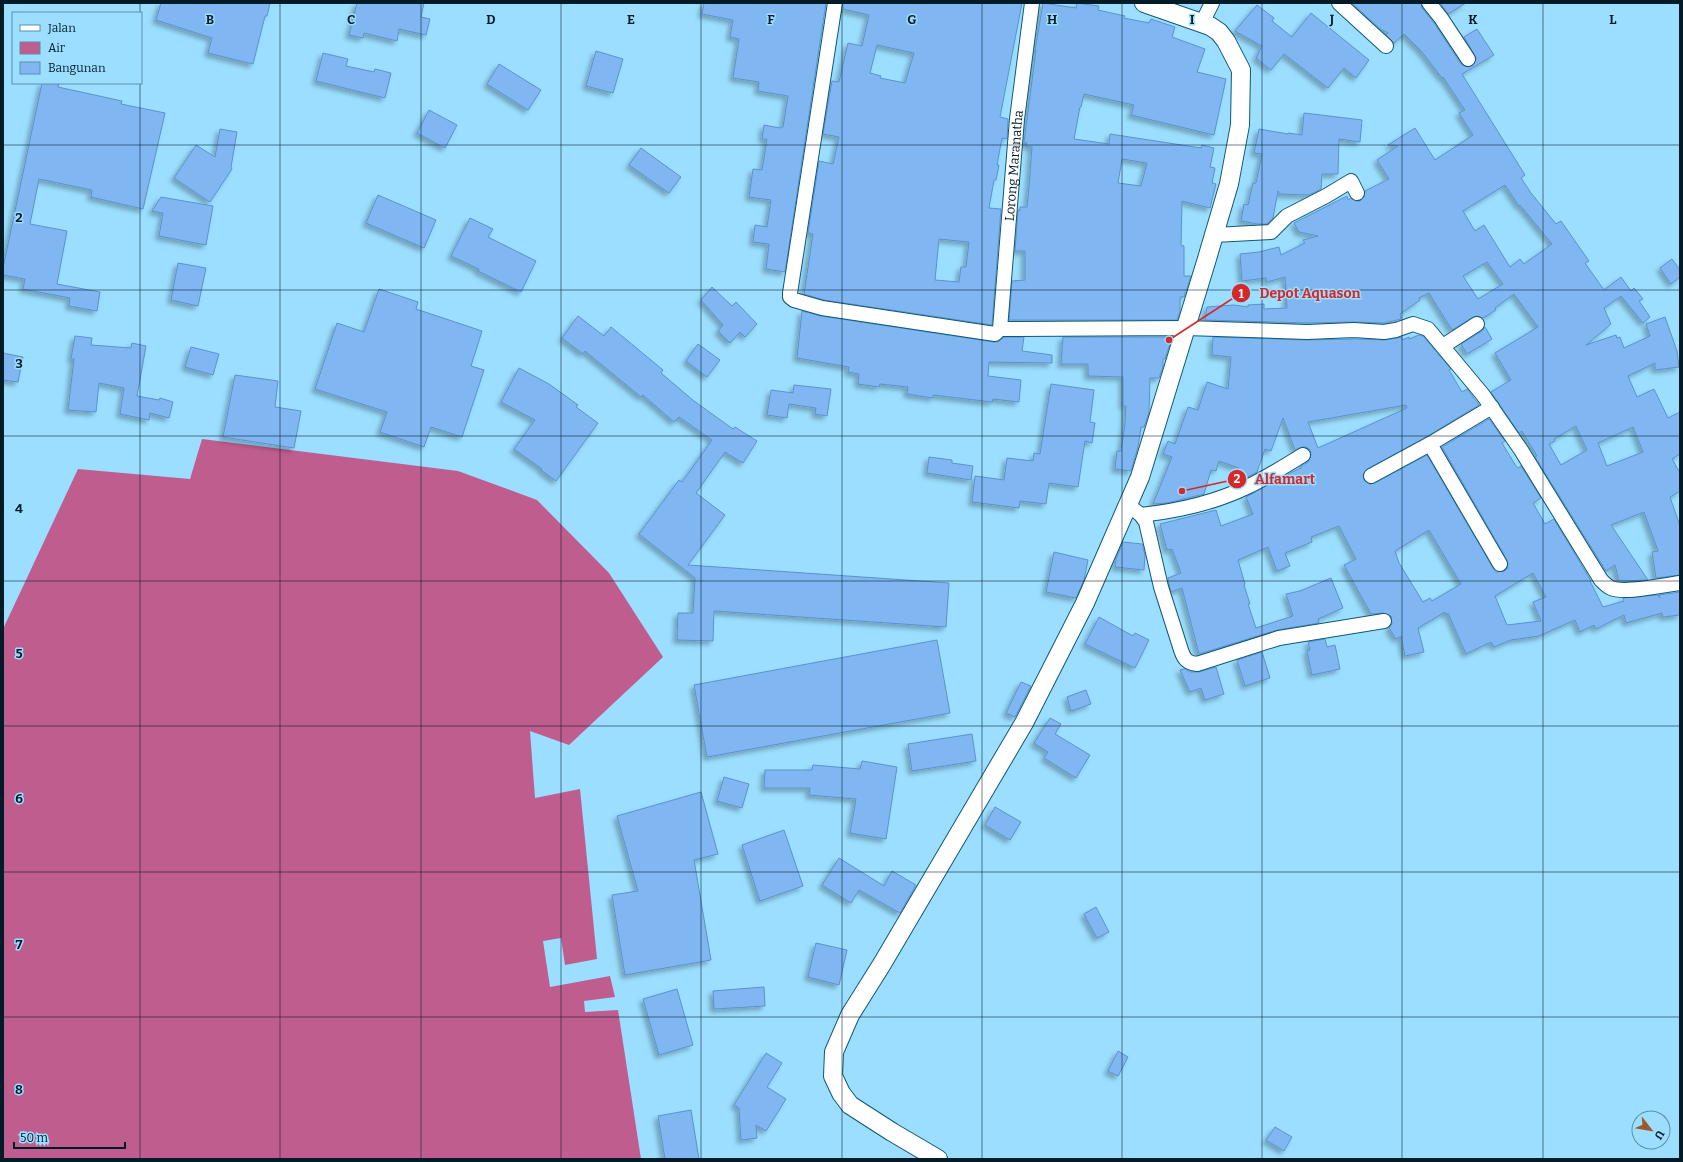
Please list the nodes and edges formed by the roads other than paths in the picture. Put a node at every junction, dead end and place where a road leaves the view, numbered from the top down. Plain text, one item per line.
1 (835, 3) edge
2 (1032, 3) edge
3 (1144, 3) edge
4 (1212, 3) edge
5 (1339, 3) edge
6 (1429, 3) edge
7 (1202, 23) junction
8 (1386, 46) dead end
9 (1468, 59) dead end
10 (1357, 193) dead end
11 (1214, 235) junction
12 (1476, 324) dead end
13 (1186, 328) junction
14 (1000, 329) junction
15 (1443, 346) junction
16 (1492, 408) junction
17 (1430, 444) junction
18 (1303, 455) dead end
19 (1371, 476) dead end
20 (1134, 510) junction
21 (1500, 564) dead end
22 (1680, 583) edge
23 (1384, 621) dead end
24 (938, 1159) edge

1 - 14 street
2 - 14 street, Lorong Maranatha
3 - 7 street
4 - 7 street
5 - 8 street
6 - 9 street
7 - 11 street
10 - 11 street
11 - 13 street
12 - 15 street
13 - 14 street
13 - 15 street
13 - 20 street
15 - 16 street
16 - 17 street
16 - 22 street
17 - 19 street
17 - 21 street
18 - 20 street
20 - 23 street
20 - 24 street

